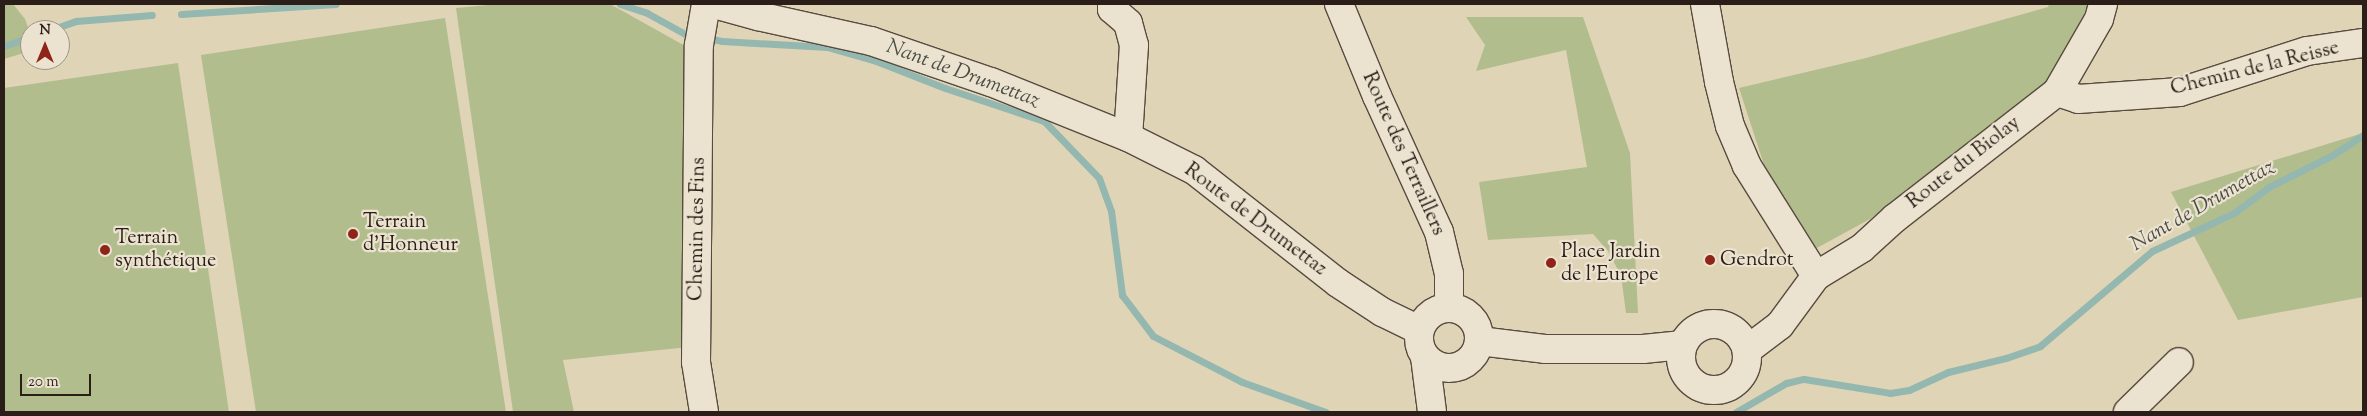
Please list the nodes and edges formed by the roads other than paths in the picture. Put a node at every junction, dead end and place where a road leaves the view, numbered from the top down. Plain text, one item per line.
1 (1112, 4) edge
2 (1339, 4) edge
3 (1705, 4) edge
4 (2104, 4) edge
5 (705, 19) edge
6 (2363, 43) edge
7 (2057, 92) junction
8 (1128, 137) junction
9 (1816, 276) junction
10 (1455, 309) junction
11 (1744, 342) junction
12 (1421, 344) junction
13 (1477, 347) junction
14 (1682, 353) junction
15 (2179, 362) dead end
16 (1449, 369) junction
17 (1713, 401) edge
18 (704, 412) edge
19 (1433, 412) edge
20 (2128, 412) edge

1 - 8 street
2 - 10 street, Route des Terraillers
3 - 9 street
4 - 7 street, Route du Biolay
5 - 8 street, Route de Drumettaz
5 - 18 street, Chemin des Fins
6 - 7 street, Chemin de la Reisse
7 - 9 street, Route du Biolay
8 - 12 street, Route de Drumettaz
9 - 11 street, Route du Biolay
10 - 12 street
10 - 13 street
11 - 14 street
11 - 17 street
12 - 16 street
12 - 19 street
13 - 14 street
13 - 16 street
14 - 17 street
15 - 20 street
16 - 19 street

